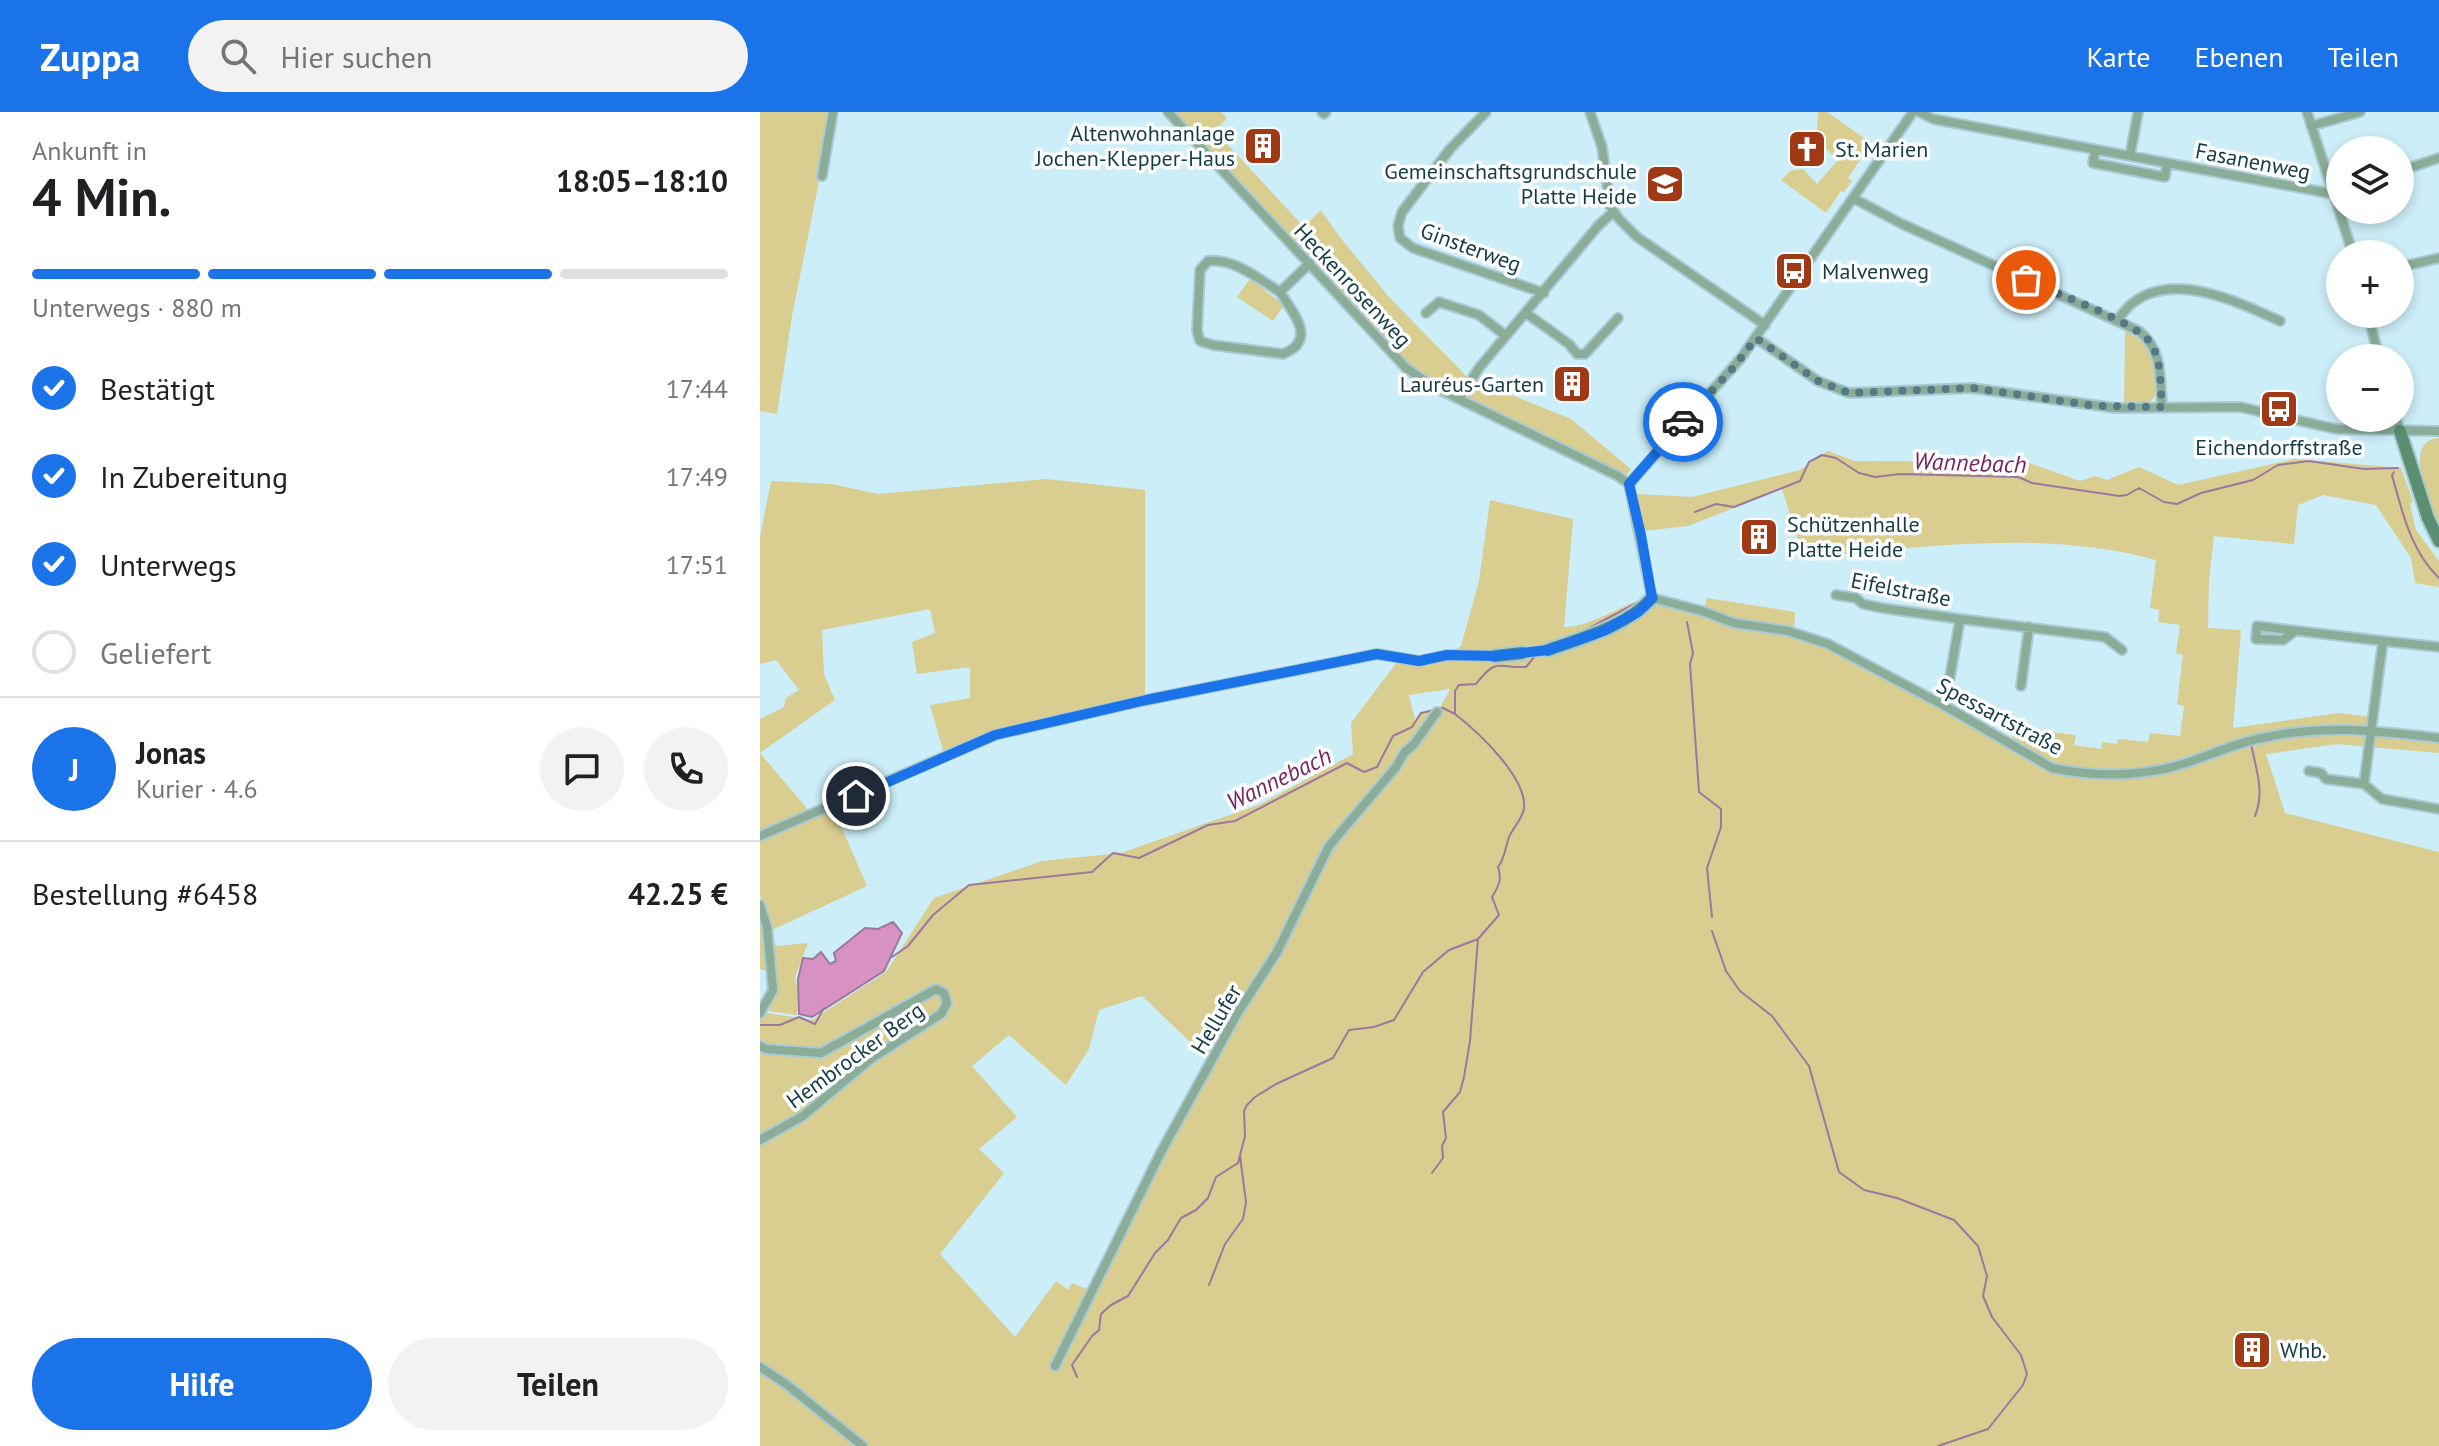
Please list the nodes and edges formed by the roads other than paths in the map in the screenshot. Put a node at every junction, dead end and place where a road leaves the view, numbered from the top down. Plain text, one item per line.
1 (833, 112) edge
2 (1168, 112) edge
3 (1486, 112) edge
4 (1590, 112) edge
5 (1913, 112) edge
6 (1919, 112) edge
7 (2138, 112) edge
8 (2307, 112) edge
9 (2360, 112) edge
10 (2311, 126) junction
11 (2095, 150) junction
12 (2130, 156) junction
13 (2439, 158) edge
14 (2167, 163) junction
15 (2326, 166) edge
16 (2414, 166) edge
17 (822, 176) dead end
18 (2326, 190) edge
19 (1853, 198) junction
20 (1613, 212) junction
21 (2439, 258) edge
22 (1310, 263) junction
23 (2414, 264) edge
24 (1280, 292) junction
25 (1544, 293) junction
26 (1426, 313) dead end
27 (1526, 313) junction
28 (1618, 318) dead end
29 (2117, 320) junction
30 (2280, 321) dead end
31 (1765, 325) junction
32 (1506, 336) junction
33 (1756, 338) junction
34 (1459, 399) junction
35 (2162, 407) junction
36 (2414, 427) edge
37 (2326, 428) edge
38 (2439, 431) edge
39 (2401, 432) edge
40 (1629, 484) junction
41 (2439, 541) edge
42 (1836, 595) dead end
43 (1652, 598) junction
44 (1960, 619) junction
45 (2029, 627) junction
46 (2295, 631) dead end
47 (2383, 641) junction
48 (2439, 647) edge
49 (1548, 650) joint
50 (2122, 650) dead end
51 (1522, 653) joint
52 (1495, 656) joint
53 (2021, 686) dead end
54 (1945, 706) junction
55 (1437, 712) dead end
56 (2372, 730) junction
57 (2439, 738) edge
58 (2309, 771) dead end
59 (2364, 784) junction
60 (2439, 809) edge
61 (760, 836) edge
62 (760, 905) edge
63 (760, 1013) edge
64 (760, 1046) edge
65 (760, 1140) edge
66 (1055, 1366) dead end
67 (760, 1367) edge
68 (863, 1446) edge

1 - 17 street
2 - 22 street, Heckenrosenweg
3 - 25 street, Ginsterweg
4 - 20 street
5 - 19 street
6 - 11 street, Fasanenweg
7 - 12 street
8 - 10 street
9 - 10 street
10 - 15 street
11 - 12 street, Fasanenweg
11 - 14 street, Fasanenweg
12 - 14 street, Fasanenweg
13 - 16 street
14 - 18 street, Fasanenweg
19 - 29 street
19 - 31 street
20 - 25 street
20 - 31 street
21 - 23 street
22 - 24 street
22 - 34 street, Heckenrosenweg
24 - 24 street
25 - 27 street
26 - 32 street
27 - 28 street
27 - 32 street
29 - 30 street
29 - 35 street
31 - 33 street
32 - 34 street
33 - 35 street
33 - 40 street
34 - 40 street, Heckenrosenweg
35 - 37 street
36 - 38 street
39 - 41 street
40 - 43 street
42 - 44 street, Eifelstraße
43 - 49 street
43 - 54 street, Spessartstraße
44 - 45 street, Eifelstraße
44 - 54 street, Eifelstraße
45 - 50 street, Eifelstraße
45 - 53 street
46 - 47 street
47 - 48 street
47 - 56 street
49 - 51 street
51 - 52 street
52 - 61 street
54 - 56 street, Spessartstraße
55 - 66 street, Hellufer
56 - 57 street, Spessartstraße
56 - 59 street
58 - 59 street
59 - 60 street
62 - 63 street
64 - 65 street, Hembrocker Berg
67 - 68 street

